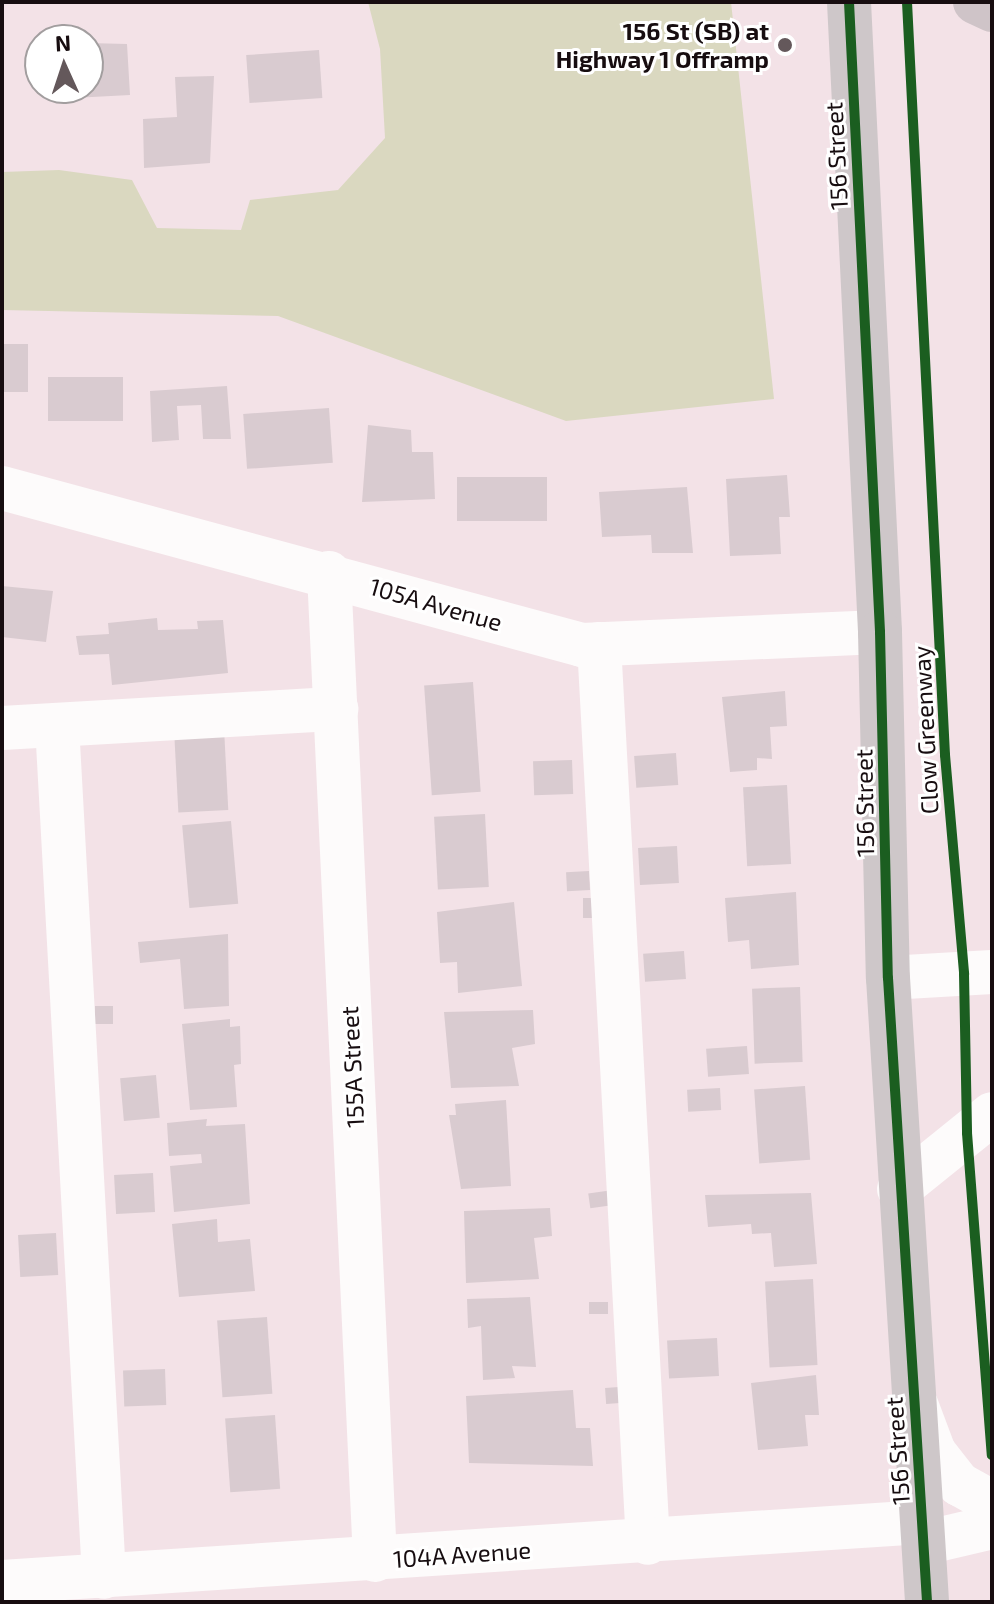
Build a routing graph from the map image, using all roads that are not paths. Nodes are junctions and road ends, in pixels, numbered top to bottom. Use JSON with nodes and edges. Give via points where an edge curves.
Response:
{"nodes":[{"id":1,"x":849,"y":2,"type":"edge"},
{"id":2,"x":975,"y":2,"type":"edge"},
{"id":3,"x":992,"y":10,"type":"edge"},
{"id":4,"x":2,"y":488,"type":"edge"},
{"id":5,"x":329,"y":573,"type":"junction"},
{"id":6,"x":880,"y":632,"type":"junction"},
{"id":7,"x":599,"y":644,"type":"junction"},
{"id":8,"x":336,"y":709,"type":"junction"},
{"id":9,"x":57,"y":725,"type":"junction"},
{"id":10,"x":2,"y":728,"type":"edge"},
{"id":11,"x":992,"y":972,"type":"edge"},
{"id":12,"x":888,"y":978,"type":"junction"},
{"id":13,"x":992,"y":1114,"type":"edge"},
{"id":14,"x":899,"y":1189,"type":"junction"},
{"id":15,"x":913,"y":1393,"type":"junction"},
{"id":16,"x":992,"y":1502,"type":"edge"},
{"id":17,"x":992,"y":1527,"type":"edge"},
{"id":18,"x":923,"y":1532,"type":"junction"},
{"id":19,"x":648,"y":1543,"type":"junction"},
{"id":20,"x":375,"y":1560,"type":"junction"},
{"id":21,"x":104,"y":1577,"type":"junction"},
{"id":22,"x":2,"y":1582,"type":"edge"},
{"id":23,"x":927,"y":1602,"type":"edge"}],
"edges":[{"from":1,"to":6,"type":"main road","name":"156 Street"},
{"from":2,"to":3,"type":"highway"},
{"from":4,"to":5,"type":"street","name":"105A Avenue"},
{"from":5,"to":7,"type":"street","name":"105A Avenue","via":[[582,645]]},
{"from":5,"to":8,"type":"street","name":"155A Street"},
{"from":6,"to":7,"type":"street","name":"105A Avenue"},
{"from":6,"to":12,"type":"main road","name":"156 Street"},
{"from":7,"to":19,"type":"street"},
{"from":8,"to":9,"type":"street"},
{"from":8,"to":20,"type":"street","name":"155A Street"},
{"from":9,"to":10,"type":"street"},
{"from":9,"to":21,"type":"street"},
{"from":11,"to":12,"type":"street"},
{"from":12,"to":14,"type":"main road","name":"156 Street"},
{"from":13,"to":14,"type":"street"},
{"from":14,"to":15,"type":"main road","name":"156 Street"},
{"from":15,"to":16,"type":"street","via":[[934,1452],[959,1484]]},
{"from":15,"to":18,"type":"main road","name":"156 Street"},
{"from":17,"to":18,"type":"street","name":"104A Avenue"},
{"from":18,"to":19,"type":"street","name":"104A Avenue"},
{"from":18,"to":23,"type":"main road","name":"156 Street"},
{"from":19,"to":20,"type":"street","name":"104A Avenue"},
{"from":20,"to":21,"type":"street","name":"104A Avenue"},
{"from":21,"to":22,"type":"street","name":"104A Avenue"}]}
